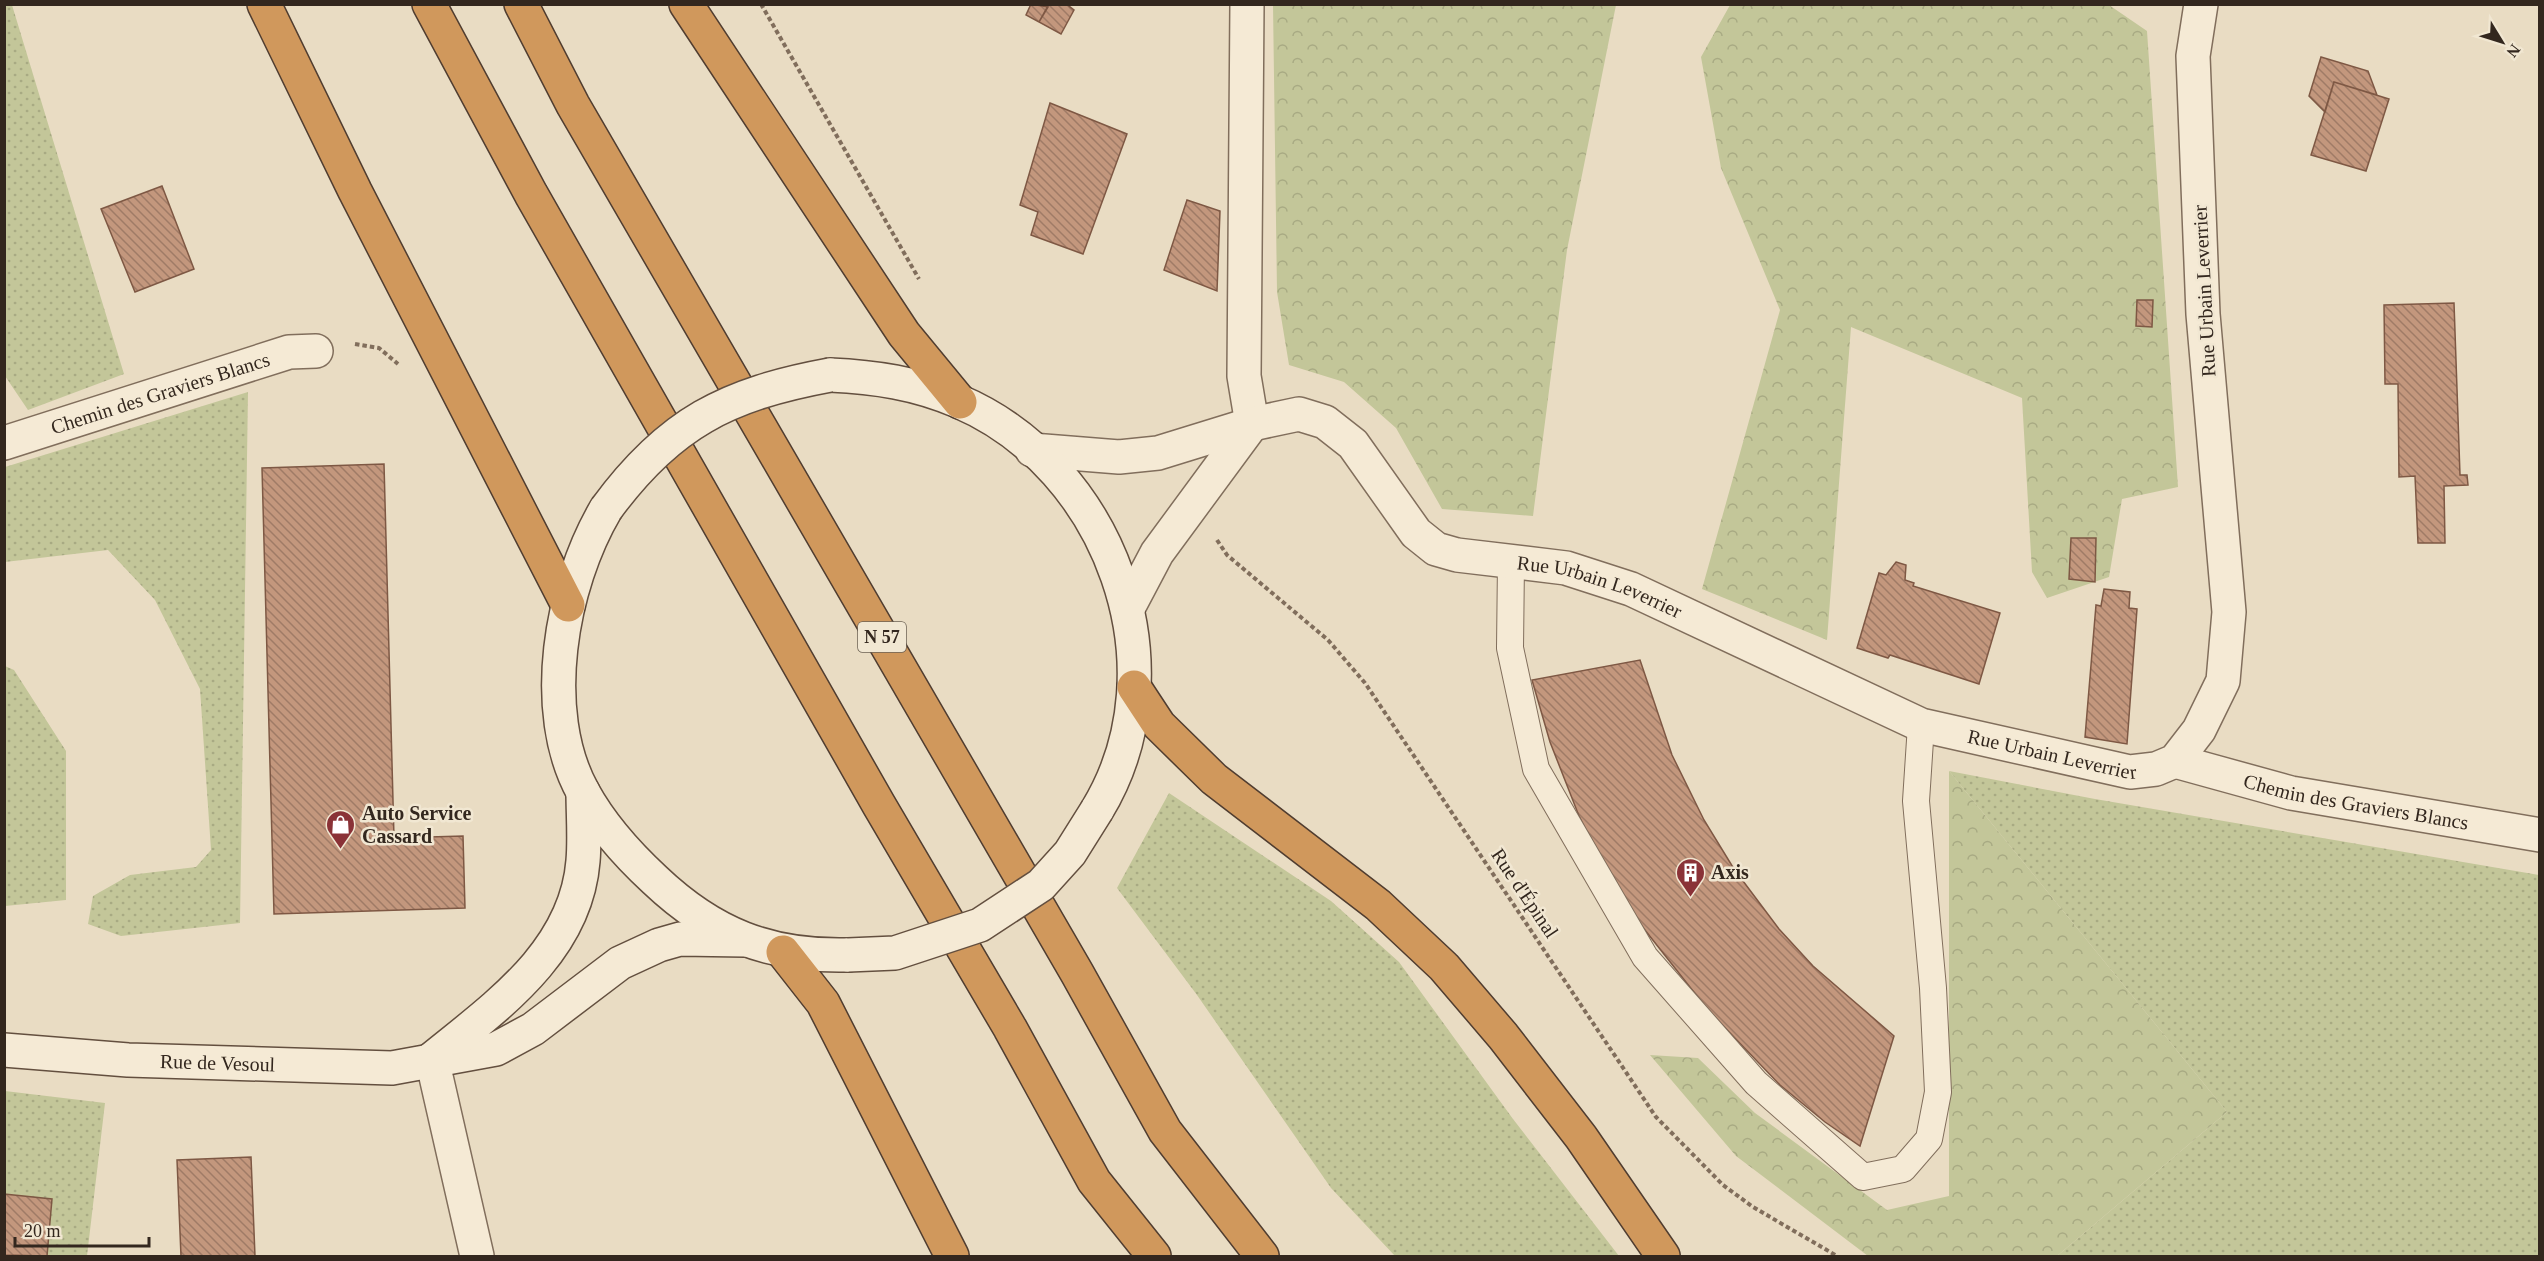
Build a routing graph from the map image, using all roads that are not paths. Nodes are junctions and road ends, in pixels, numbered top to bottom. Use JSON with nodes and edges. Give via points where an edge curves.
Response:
{"nodes":[{"id":1,"x":264,"y":4,"type":"edge"},
{"id":2,"x":429,"y":4,"type":"edge"},
{"id":3,"x":521,"y":4,"type":"edge"},
{"id":4,"x":686,"y":4,"type":"edge"},
{"id":5,"x":1247,"y":4,"type":"edge"},
{"id":6,"x":2200,"y":4,"type":"edge"},
{"id":7,"x":316,"y":351,"type":"dead end"},
{"id":8,"x":960,"y":402,"type":"junction"},
{"id":9,"x":1252,"y":424,"type":"junction"},
{"id":10,"x":4,"y":443,"type":"edge"},
{"id":11,"x":1032,"y":450,"type":"junction"},
{"id":12,"x":1511,"y":561,"type":"junction"},
{"id":13,"x":568,"y":605,"type":"junction"},
{"id":14,"x":1128,"y":608,"type":"junction"},
{"id":15,"x":1134,"y":687,"type":"junction"},
{"id":16,"x":1921,"y":726,"type":"junction"},
{"id":17,"x":2175,"y":761,"type":"junction"},
{"id":18,"x":583,"y":792,"type":"junction"},
{"id":19,"x":2540,"y":835,"type":"edge"},
{"id":20,"x":745,"y":940,"type":"junction"},
{"id":21,"x":783,"y":952,"type":"junction"},
{"id":22,"x":4,"y":1050,"type":"edge"},
{"id":23,"x":432,"y":1059,"type":"junction"},
{"id":24,"x":477,"y":1257,"type":"edge"},
{"id":25,"x":952,"y":1257,"type":"edge"},
{"id":26,"x":1154,"y":1257,"type":"edge"},
{"id":27,"x":1262,"y":1257,"type":"edge"},
{"id":28,"x":1663,"y":1257,"type":"edge"}],
"edges":[{"from":1,"to":13,"type":"highway","via":[[355,191]]},
{"from":2,"to":26,"type":"highway","via":[[543,215],[1094,1181]]},
{"from":3,"to":27,"type":"highway","number":"N 57","via":[[573,105],[1165,1131]]},
{"from":4,"to":8,"type":"highway","via":[[904,334]]},
{"from":5,"to":9,"type":"street","via":[[1244,376]]},
{"from":6,"to":17,"type":"street","name":"Rue Urbain Leverrier","via":[[2193,56],[2203,315],[2229,612],[2223,681],[2199,730]]},
{"from":7,"to":10,"type":"street","name":"Chemin des Graviers Blancs","via":[[290,352]]},
{"from":8,"to":11,"type":"street","via":[[998,422]]},
{"from":8,"to":13,"type":"street","bridge":true,"via":[[880,378],[830,375],[748,394],[686,425],[651,456],[606,509],[588,538]]},
{"from":9,"to":11,"type":"street","name":"Rue Urbain Leverrier","via":[[1158,453],[1119,458]]},
{"from":9,"to":12,"type":"street","name":"Rue Urbain Leverrier","via":[[1299,414],[1325,422],[1353,444],[1416,533],[1436,549]]},
{"from":9,"to":14,"type":"street","via":[[1197,518],[1157,553]]},
{"from":11,"to":14,"type":"street","via":[[1087,509]]},
{"from":12,"to":16,"type":"street","name":"Rue Urbain Leverrier","via":[[1566,568],[1631,589]]},
{"from":12,"to":16,"type":"lane","via":[[1510,648],[1536,769],[1645,957],[1756,1083],[1863,1177],[1903,1169],[1929,1139],[1938,1092],[1916,801]]},
{"from":13,"to":18,"type":"street","via":[[558,675],[561,715],[569,756]]},
{"from":14,"to":15,"type":"street"},
{"from":15,"to":21,"type":"street","bridge":true,"via":[[1126,747],[1114,783],[1070,853],[1041,885],[980,925],[895,953],[813,956]]},
{"from":15,"to":28,"type":"highway","via":[[1159,725],[1214,779],[1378,905],[1444,967],[1581,1137]]},
{"from":16,"to":17,"type":"street","name":"Rue Urbain Leverrier","via":[[2130,772],[2156,769]]},
{"from":17,"to":19,"type":"street","name":"Chemin des Graviers Blancs","via":[[2291,793]]},
{"from":18,"to":20,"type":"street","via":[[619,842],[672,896],[699,918]]},
{"from":18,"to":23,"type":"street","via":[[584,861],[574,903],[561,931],[537,967]]},
{"from":20,"to":21,"type":"street"},
{"from":20,"to":23,"type":"street","name":"Rue de Vesoul","via":[[680,939],[639,953],[533,1029],[496,1049]]},
{"from":21,"to":25,"type":"highway","via":[[823,1003]]},
{"from":22,"to":23,"type":"street","name":"Rue de Vesoul","via":[[128,1060],[310,1067],[392,1068]]},
{"from":23,"to":24,"type":"street"}]}
